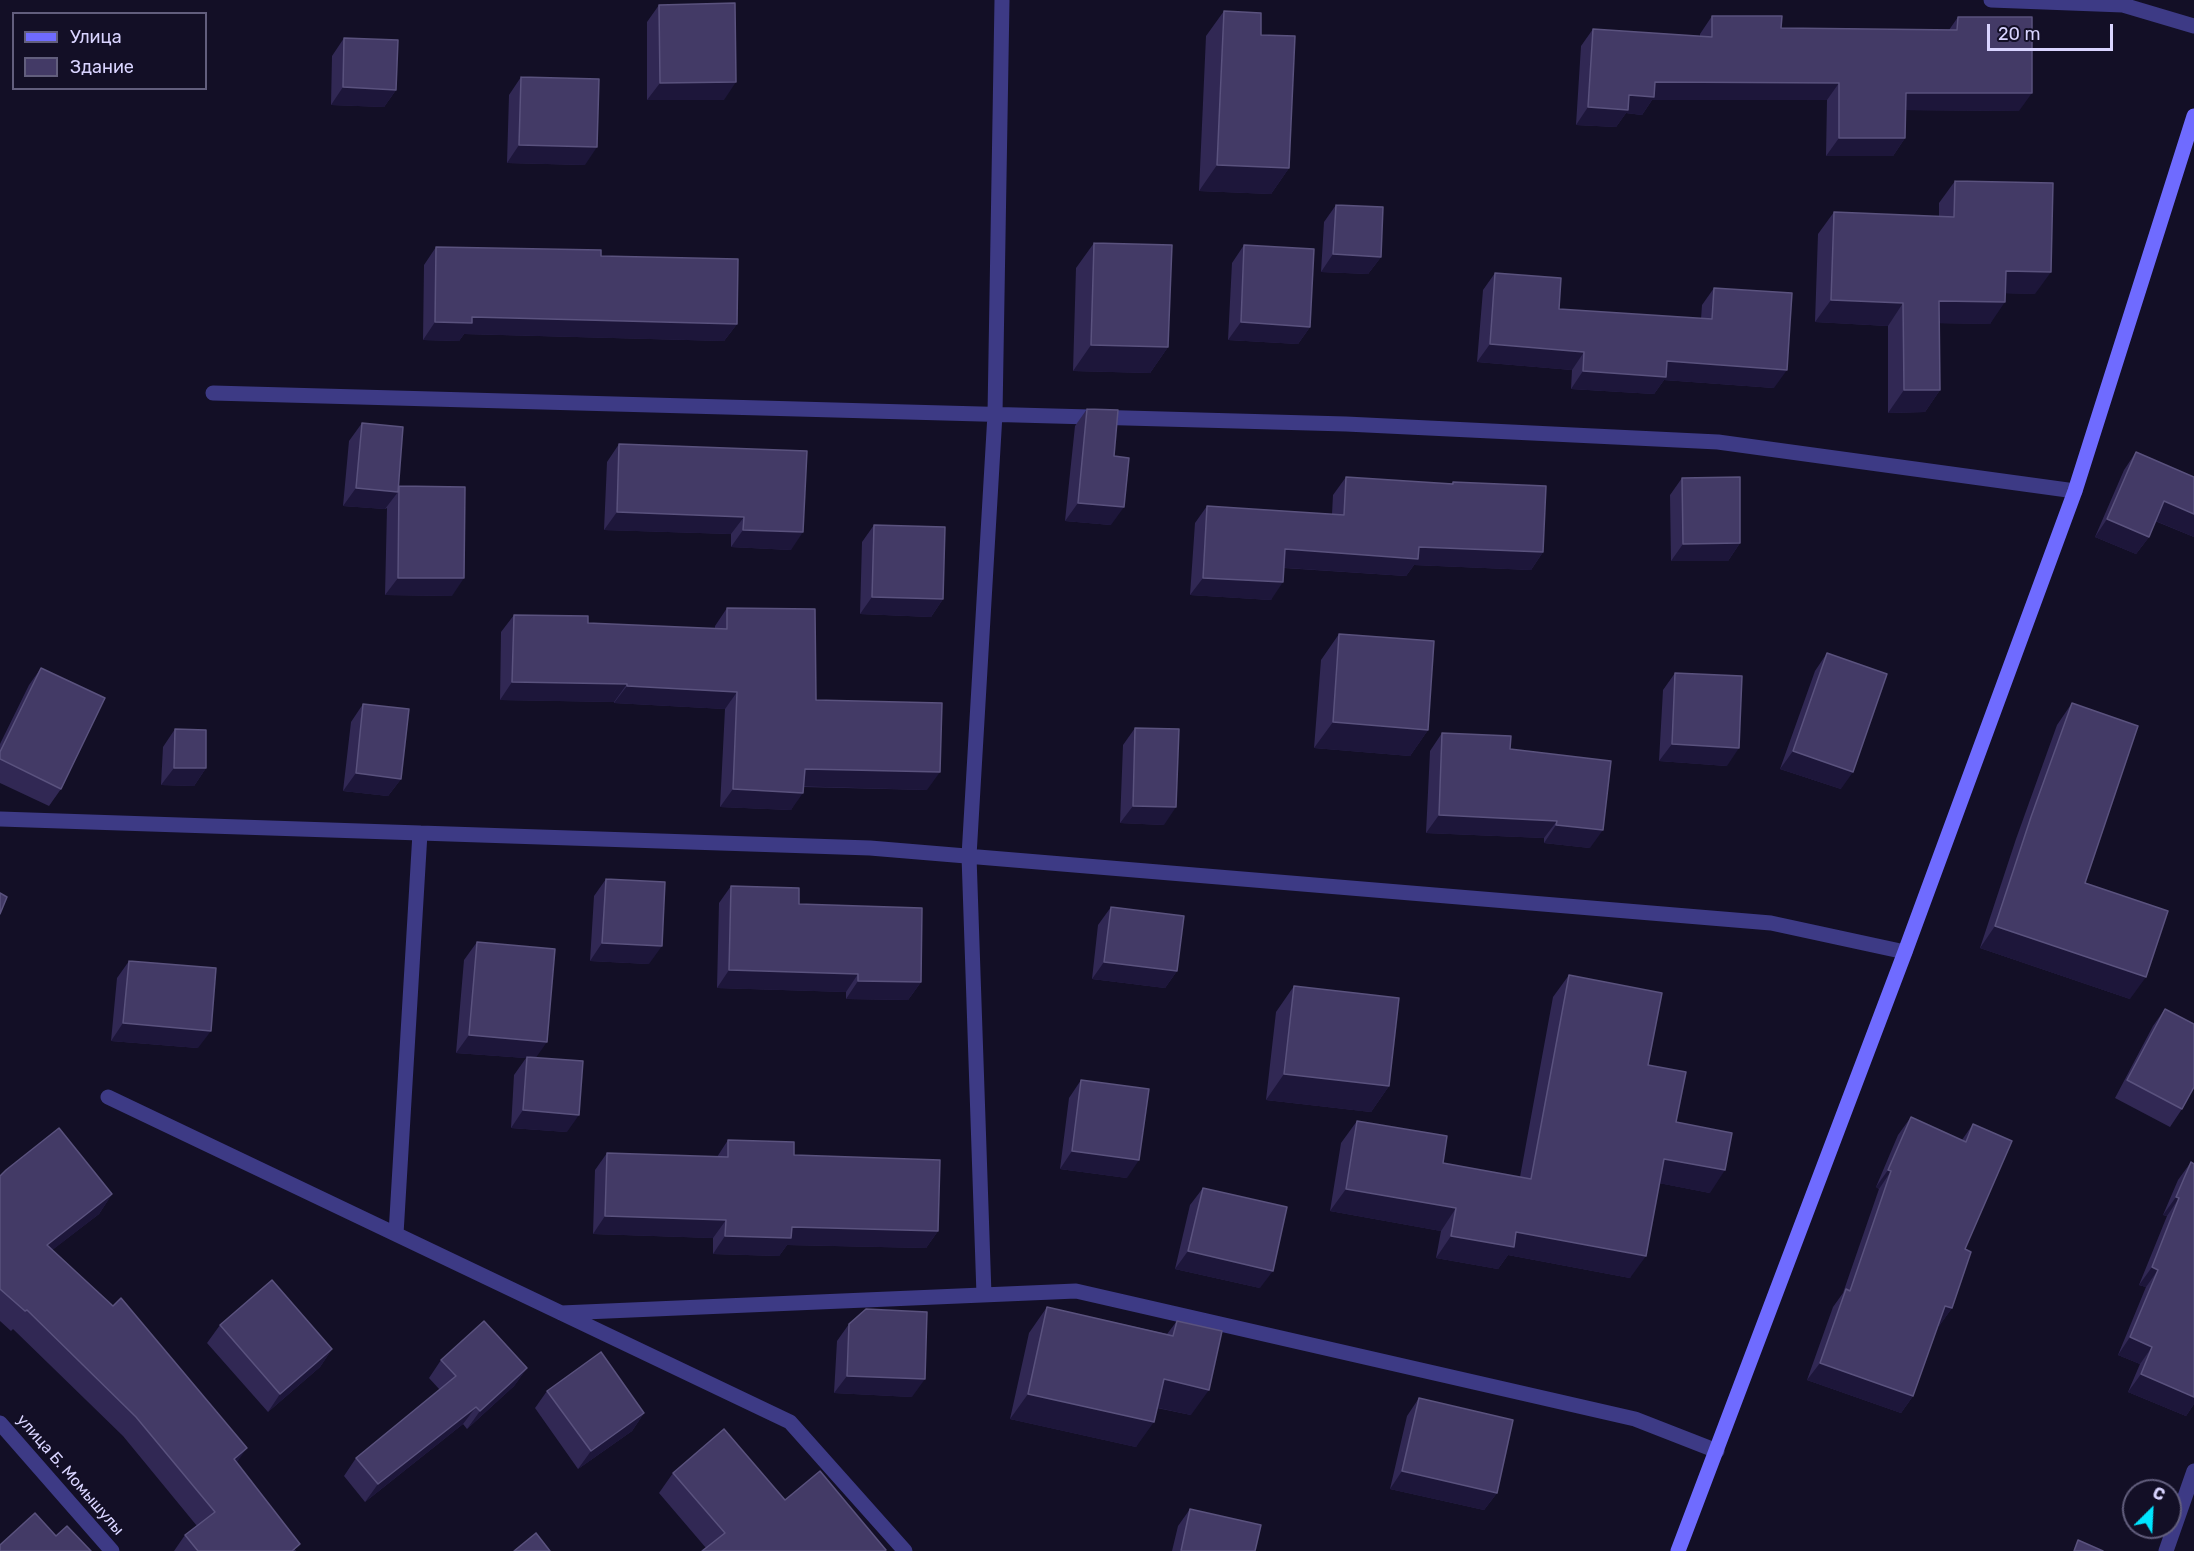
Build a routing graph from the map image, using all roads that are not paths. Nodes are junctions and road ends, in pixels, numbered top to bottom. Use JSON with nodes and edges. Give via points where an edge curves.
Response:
{"nodes":[{"id":1,"x":1002,"y":0,"type":"edge"},
{"id":2,"x":1991,"y":0,"type":"edge"},
{"id":3,"x":2194,"y":26,"type":"edge"},
{"id":4,"x":2194,"y":116,"type":"edge"},
{"id":5,"x":213,"y":393,"type":"dead end"},
{"id":6,"x":995,"y":414,"type":"junction"},
{"id":7,"x":2075,"y":490,"type":"junction"},
{"id":8,"x":0,"y":819,"type":"edge"},
{"id":9,"x":420,"y":833,"type":"junction"},
{"id":10,"x":969,"y":856,"type":"junction"},
{"id":11,"x":1905,"y":952,"type":"junction"},
{"id":12,"x":108,"y":1097,"type":"dead end"},
{"id":13,"x":396,"y":1234,"type":"junction"},
{"id":14,"x":984,"y":1295,"type":"junction"},
{"id":15,"x":561,"y":1312,"type":"junction"},
{"id":16,"x":0,"y":1423,"type":"edge"},
{"id":17,"x":1717,"y":1451,"type":"junction"},
{"id":18,"x":2194,"y":1471,"type":"edge"},
{"id":19,"x":112,"y":1551,"type":"edge"},
{"id":20,"x":905,"y":1551,"type":"edge"},
{"id":21,"x":1678,"y":1551,"type":"edge"},
{"id":22,"x":2166,"y":1551,"type":"edge"}],
"edges":[{"from":1,"to":6,"type":"street"},
{"from":2,"to":3,"type":"street","via":[[2123,5]]},
{"from":4,"to":7,"type":"main road"},
{"from":5,"to":6,"type":"street"},
{"from":6,"to":7,"type":"street","via":[[1346,424],[1718,442]]},
{"from":6,"to":10,"type":"street"},
{"from":7,"to":11,"type":"main road"},
{"from":8,"to":9,"type":"street"},
{"from":9,"to":10,"type":"street","via":[[870,848]]},
{"from":9,"to":13,"type":"street"},
{"from":10,"to":11,"type":"street","via":[[1771,923]]},
{"from":10,"to":14,"type":"street"},
{"from":11,"to":17,"type":"main road"},
{"from":12,"to":13,"type":"street"},
{"from":13,"to":15,"type":"street"},
{"from":14,"to":15,"type":"street"},
{"from":14,"to":17,"type":"street","via":[[1076,1291],[1635,1419]]},
{"from":15,"to":20,"type":"street","via":[[790,1422]]},
{"from":16,"to":19,"type":"street","name":"улица Б. Момышулы"},
{"from":17,"to":21,"type":"main road"},
{"from":18,"to":22,"type":"street"}]}
